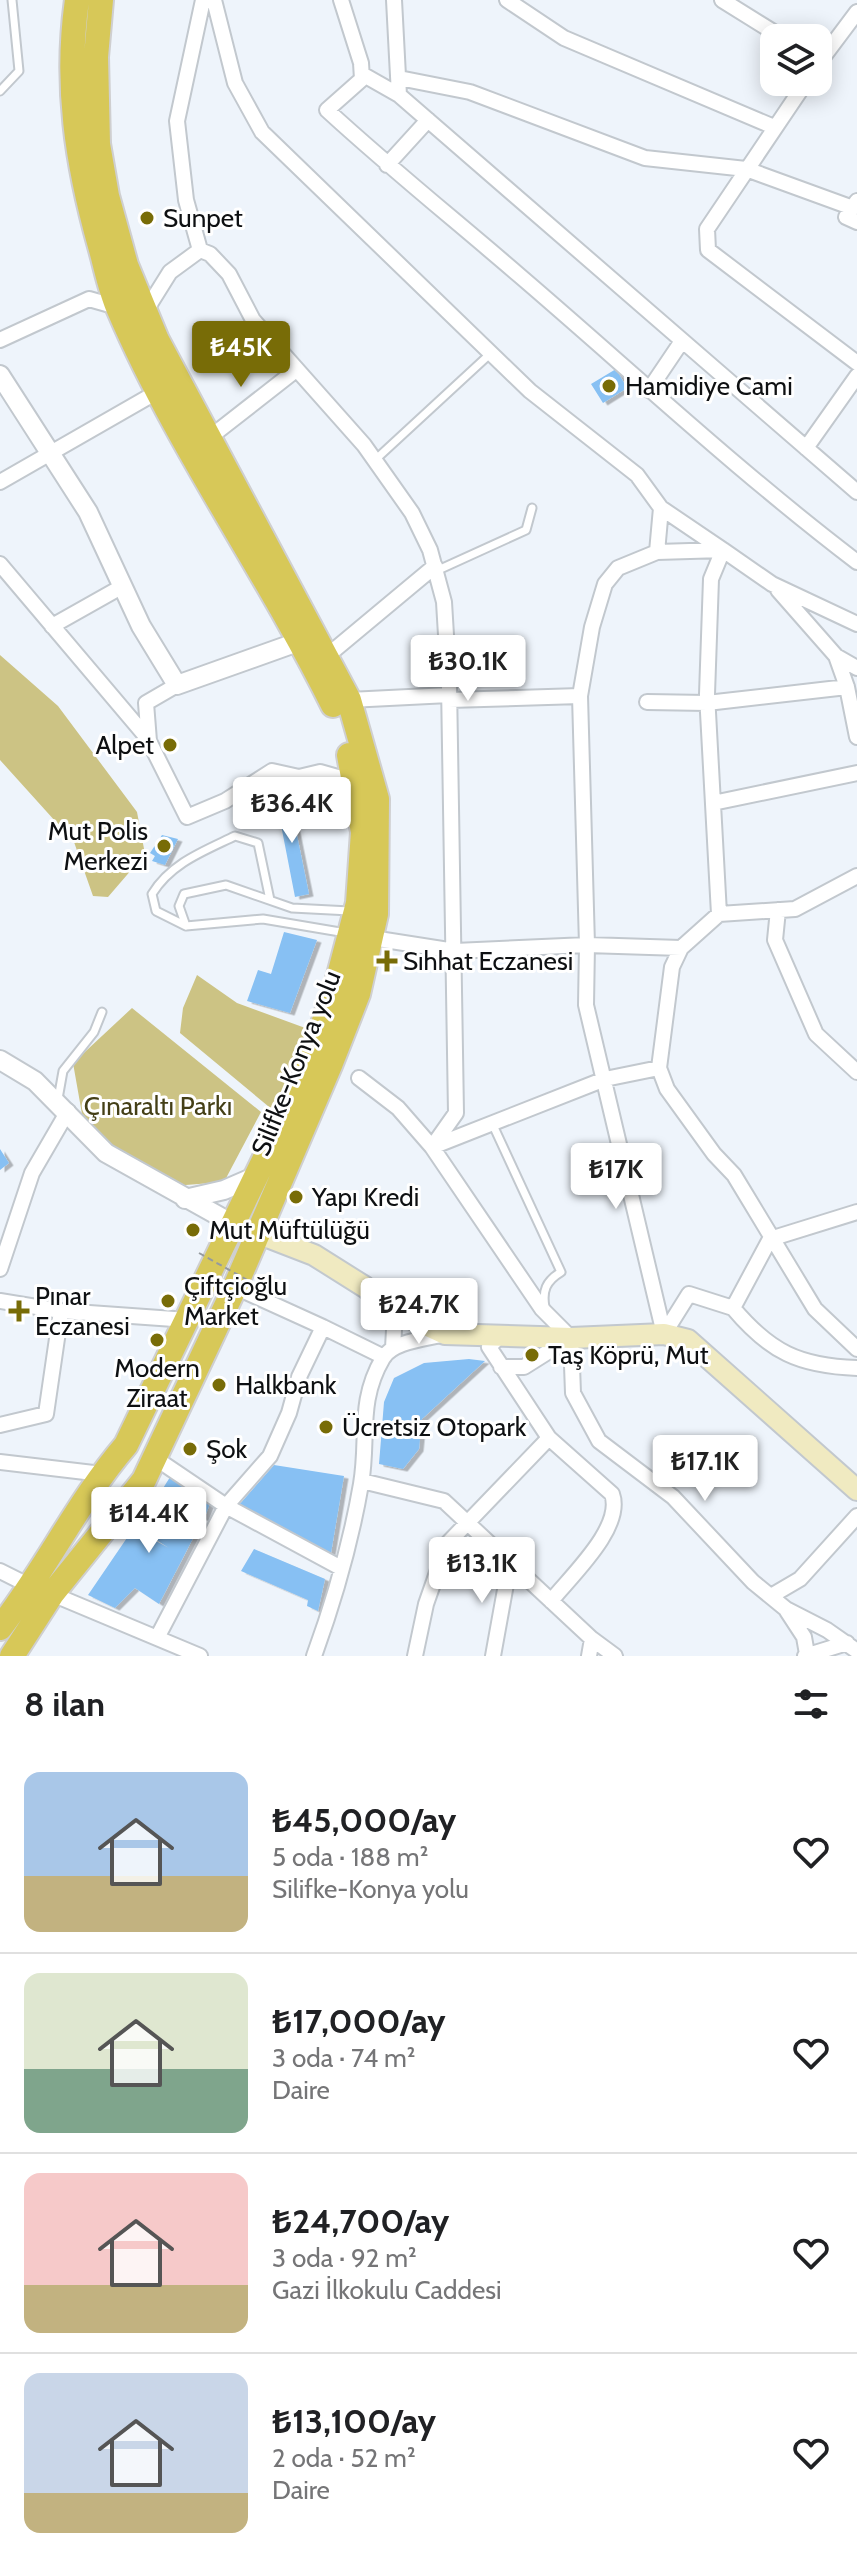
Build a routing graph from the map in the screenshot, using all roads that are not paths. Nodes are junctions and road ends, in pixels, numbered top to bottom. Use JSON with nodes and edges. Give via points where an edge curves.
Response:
{"nodes":[{"id":1,"x":12,"y":0,"type":"edge"},
{"id":2,"x":77,"y":0,"type":"edge"},
{"id":3,"x":101,"y":0,"type":"edge"},
{"id":4,"x":203,"y":0,"type":"edge"},
{"id":5,"x":214,"y":0,"type":"edge"},
{"id":6,"x":341,"y":0,"type":"edge"},
{"id":7,"x":394,"y":0,"type":"edge"},
{"id":8,"x":507,"y":0,"type":"edge"},
{"id":9,"x":722,"y":0,"type":"edge"},
{"id":10,"x":857,"y":12,"type":"edge"},
{"id":11,"x":761,"y":24,"type":"edge"},
{"id":12,"x":832,"y":45,"type":"edge"},
{"id":13,"x":362,"y":74,"type":"junction"},
{"id":14,"x":399,"y":78,"type":"junction"},
{"id":15,"x":0,"y":91,"type":"edge"},
{"id":16,"x":399,"y":95,"type":"junction"},
{"id":17,"x":796,"y":96,"type":"edge"},
{"id":18,"x":428,"y":120,"type":"junction"},
{"id":19,"x":774,"y":127,"type":"junction"},
{"id":20,"x":387,"y":165,"type":"junction"},
{"id":21,"x":746,"y":169,"type":"junction"},
{"id":22,"x":856,"y":210,"type":"edge"},
{"id":23,"x":126,"y":227,"type":"dead end"},
{"id":24,"x":200,"y":250,"type":"junction"},
{"id":25,"x":126,"y":265,"type":"junction"},
{"id":26,"x":117,"y":307,"type":"junction"},
{"id":27,"x":144,"y":313,"type":"junction"},
{"id":28,"x":0,"y":340,"type":"edge"},
{"id":29,"x":682,"y":341,"type":"junction"},
{"id":30,"x":491,"y":353,"type":"junction"},
{"id":31,"x":857,"y":363,"type":"edge"},
{"id":32,"x":296,"y":370,"type":"junction"},
{"id":33,"x":0,"y":375,"type":"edge"},
{"id":34,"x":857,"y":376,"type":"edge"},
{"id":35,"x":649,"y":390,"type":"junction"},
{"id":36,"x":157,"y":392,"type":"junction"},
{"id":37,"x":209,"y":438,"type":"junction"},
{"id":38,"x":806,"y":448,"type":"junction"},
{"id":39,"x":48,"y":451,"type":"junction"},
{"id":40,"x":375,"y":461,"type":"junction"},
{"id":41,"x":0,"y":482,"type":"edge"},
{"id":42,"x":857,"y":492,"type":"edge"},
{"id":43,"x":532,"y":508,"type":"dead end"},
{"id":44,"x":661,"y":508,"type":"junction"},
{"id":45,"x":723,"y":550,"type":"junction"},
{"id":46,"x":657,"y":552,"type":"junction"},
{"id":47,"x":857,"y":562,"type":"edge"},
{"id":48,"x":0,"y":564,"type":"edge"},
{"id":49,"x":435,"y":569,"type":"junction"},
{"id":50,"x":772,"y":584,"type":"junction"},
{"id":51,"x":123,"y":586,"type":"junction"},
{"id":52,"x":857,"y":624,"type":"edge"},
{"id":53,"x":52,"y":626,"type":"junction"},
{"id":54,"x":315,"y":644,"type":"junction"},
{"id":55,"x":836,"y":656,"type":"junction"},
{"id":56,"x":857,"y":668,"type":"edge"},
{"id":57,"x":177,"y":685,"type":"junction"},
{"id":58,"x":847,"y":687,"type":"junction"},
{"id":59,"x":580,"y":696,"type":"junction"},
{"id":60,"x":449,"y":698,"type":"junction"},
{"id":61,"x":349,"y":700,"type":"junction"},
{"id":62,"x":647,"y":702,"type":"dead end"},
{"id":63,"x":707,"y":703,"type":"junction"},
{"id":64,"x":857,"y":737,"type":"edge"},
{"id":65,"x":149,"y":741,"type":"junction"},
{"id":66,"x":857,"y":773,"type":"edge"},
{"id":67,"x":355,"y":782,"type":"junction"},
{"id":68,"x":713,"y":803,"type":"junction"},
{"id":69,"x":857,"y":876,"type":"edge"},
{"id":70,"x":270,"y":900,"type":"junction"},
{"id":71,"x":778,"y":910,"type":"junction"},
{"id":72,"x":719,"y":914,"type":"junction"},
{"id":73,"x":364,"y":924,"type":"junction"},
{"id":74,"x":186,"y":926,"type":"junction"},
{"id":75,"x":587,"y":945,"type":"junction"},
{"id":76,"x":681,"y":948,"type":"junction"},
{"id":77,"x":455,"y":951,"type":"junction"},
{"id":78,"x":102,"y":1012,"type":"dead end"},
{"id":79,"x":1,"y":1062,"type":"edge"},
{"id":80,"x":659,"y":1068,"type":"junction"},
{"id":81,"x":857,"y":1072,"type":"edge"},
{"id":82,"x":359,"y":1078,"type":"dead end"},
{"id":83,"x":605,"y":1079,"type":"junction"},
{"id":84,"x":63,"y":1106,"type":"junction"},
{"id":85,"x":492,"y":1123,"type":"junction"},
{"id":86,"x":432,"y":1147,"type":"junction"},
{"id":87,"x":254,"y":1177,"type":"junction"},
{"id":88,"x":185,"y":1199,"type":"junction"},
{"id":89,"x":857,"y":1212,"type":"edge"},
{"id":90,"x":233,"y":1224,"type":"junction"},
{"id":91,"x":256,"y":1232,"type":"junction"},
{"id":92,"x":770,"y":1239,"type":"junction"},
{"id":93,"x":0,"y":1269,"type":"edge"},
{"id":94,"x":246,"y":1287,"type":"junction"},
{"id":95,"x":365,"y":1287,"type":"junction"},
{"id":96,"x":0,"y":1301,"type":"edge"},
{"id":97,"x":733,"y":1308,"type":"junction"},
{"id":98,"x":61,"y":1311,"type":"junction"},
{"id":99,"x":395,"y":1311,"type":"junction"},
{"id":100,"x":546,"y":1314,"type":"junction"},
{"id":101,"x":188,"y":1320,"type":"junction"},
{"id":102,"x":323,"y":1327,"type":"junction"},
{"id":103,"x":445,"y":1334,"type":"junction"},
{"id":104,"x":664,"y":1334,"type":"junction"},
{"id":105,"x":499,"y":1337,"type":"junction"},
{"id":106,"x":571,"y":1338,"type":"junction"},
{"id":107,"x":549,"y":1345,"type":"junction"},
{"id":108,"x":857,"y":1349,"type":"edge"},
{"id":109,"x":388,"y":1353,"type":"junction"},
{"id":110,"x":501,"y":1367,"type":"junction"},
{"id":111,"x":857,"y":1368,"type":"edge"},
{"id":112,"x":0,"y":1425,"type":"edge"},
{"id":113,"x":549,"y":1438,"type":"junction"},
{"id":114,"x":155,"y":1458,"type":"junction"},
{"id":115,"x":0,"y":1462,"type":"edge"},
{"id":116,"x":102,"y":1474,"type":"junction"},
{"id":117,"x":362,"y":1481,"type":"junction"},
{"id":118,"x":857,"y":1490,"type":"edge"},
{"id":119,"x":226,"y":1506,"type":"junction"},
{"id":120,"x":857,"y":1516,"type":"edge"},
{"id":121,"x":468,"y":1523,"type":"junction"},
{"id":122,"x":510,"y":1562,"type":"junction"},
{"id":123,"x":341,"y":1568,"type":"junction"},
{"id":124,"x":0,"y":1571,"type":"edge"},
{"id":125,"x":42,"y":1591,"type":"junction"},
{"id":126,"x":771,"y":1596,"type":"junction"},
{"id":127,"x":551,"y":1601,"type":"junction"},
{"id":128,"x":786,"y":1609,"type":"junction"},
{"id":129,"x":0,"y":1628,"type":"edge"},
{"id":130,"x":158,"y":1636,"type":"junction"},
{"id":131,"x":592,"y":1639,"type":"junction"},
{"id":132,"x":852,"y":1647,"type":"edge"},
{"id":133,"x":196,"y":1655,"type":"edge"},
{"id":134,"x":806,"y":1655,"type":"edge"},
{"id":135,"x":12,"y":1656,"type":"edge"},
{"id":136,"x":314,"y":1656,"type":"edge"},
{"id":137,"x":415,"y":1656,"type":"edge"},
{"id":138,"x":493,"y":1656,"type":"edge"},
{"id":139,"x":589,"y":1656,"type":"edge"},
{"id":140,"x":615,"y":1656,"type":"edge"}],
"edges":[{"from":1,"to":15,"type":"lane","via":[[19,71]]},
{"from":2,"to":26,"type":"highway","name":"Silifke-Konya yolu","via":[[70,87],[79,159]]},
{"from":3,"to":25,"type":"highway","name":"Silifke-Konya yolu","via":[[98,144]]},
{"from":4,"to":24,"type":"street","via":[[177,121],[186,200]]},
{"from":5,"to":30,"type":"street","via":[[235,83],[262,132]]},
{"from":6,"to":13,"type":"street"},
{"from":7,"to":14,"type":"street"},
{"from":8,"to":19,"type":"street","via":[[564,38]]},
{"from":9,"to":11,"type":"street"},
{"from":10,"to":12,"type":"street"},
{"from":13,"to":16,"type":"street"},
{"from":13,"to":20,"type":"street","via":[[327,110]]},
{"from":14,"to":16,"type":"street"},
{"from":14,"to":21,"type":"street","via":[[470,92],[645,158]]},
{"from":16,"to":18,"type":"street"},
{"from":17,"to":19,"type":"street"},
{"from":18,"to":20,"type":"street"},
{"from":18,"to":29,"type":"street"},
{"from":19,"to":21,"type":"street"},
{"from":20,"to":35,"type":"street"},
{"from":21,"to":22,"type":"street"},
{"from":21,"to":31,"type":"street","via":[[707,229],[708,250]]},
{"from":23,"to":25,"type":"lane","via":[[133,254]]},
{"from":24,"to":27,"type":"street","via":[[170,272]]},
{"from":24,"to":32,"type":"street","via":[[229,274],[253,320]]},
{"from":25,"to":27,"type":"highway","name":"Silifke-Konya yolu"},
{"from":26,"to":28,"type":"street","via":[[89,299]]},
{"from":26,"to":36,"type":"highway","name":"Silifke-Konya yolu"},
{"from":27,"to":37,"type":"highway","name":"Silifke-Konya yolu"},
{"from":29,"to":35,"type":"street"},
{"from":29,"to":38,"type":"street"},
{"from":30,"to":40,"type":"lane"},
{"from":30,"to":44,"type":"street","via":[[530,391],[637,475]]},
{"from":32,"to":37,"type":"street"},
{"from":32,"to":40,"type":"street"},
{"from":33,"to":39,"type":"street"},
{"from":34,"to":38,"type":"street"},
{"from":35,"to":47,"type":"street"},
{"from":36,"to":39,"type":"street"},
{"from":36,"to":54,"type":"highway","name":"Silifke-Konya yolu"},
{"from":37,"to":54,"type":"highway","name":"Silifke-Konya yolu"},
{"from":38,"to":42,"type":"street"},
{"from":39,"to":41,"type":"street"},
{"from":39,"to":51,"type":"street","via":[[88,512]]},
{"from":40,"to":49,"type":"street","via":[[412,513]]},
{"from":43,"to":49,"type":"lane","via":[[526,530]]},
{"from":44,"to":45,"type":"street"},
{"from":44,"to":46,"type":"street"},
{"from":45,"to":46,"type":"street"},
{"from":45,"to":50,"type":"street"},
{"from":45,"to":63,"type":"street","via":[[711,579]]},
{"from":46,"to":59,"type":"street","via":[[618,568],[605,584]]},
{"from":48,"to":53,"type":"street"},
{"from":49,"to":54,"type":"street"},
{"from":49,"to":60,"type":"street","via":[[444,602]]},
{"from":50,"to":52,"type":"street"},
{"from":50,"to":55,"type":"street"},
{"from":51,"to":53,"type":"street"},
{"from":51,"to":57,"type":"street"},
{"from":53,"to":65,"type":"street"},
{"from":54,"to":57,"type":"street"},
{"from":54,"to":61,"type":"highway","name":"Silifke-Konya yolu"},
{"from":54,"to":67,"type":"highway","name":"Silifke-Konya yolu"},
{"from":55,"to":56,"type":"street"},
{"from":55,"to":58,"type":"street"},
{"from":57,"to":65,"type":"street","via":[[146,703]]},
{"from":58,"to":63,"type":"street"},
{"from":58,"to":64,"type":"street"},
{"from":59,"to":60,"type":"street"},
{"from":59,"to":75,"type":"street"},
{"from":60,"to":61,"type":"street"},
{"from":60,"to":77,"type":"street"},
{"from":61,"to":73,"type":"highway","name":"Silifke-Konya yolu","via":[[377,799]]},
{"from":62,"to":63,"type":"street"},
{"from":63,"to":68,"type":"street"},
{"from":65,"to":67,"type":"street","via":[[187,817],[225,801],[272,771],[299,777],[320,772]]},
{"from":66,"to":68,"type":"street"},
{"from":67,"to":73,"type":"highway","name":"Silifke-Konya yolu","via":[[363,832]]},
{"from":68,"to":72,"type":"street"},
{"from":69,"to":71,"type":"street","via":[[795,909]]},
{"from":70,"to":73,"type":"lane"},
{"from":70,"to":74,"type":"lane","via":[[226,885],[184,894],[179,906]]},
{"from":70,"to":74,"type":"lane","via":[[258,843],[235,836],[191,856],[162,877],[152,894],[156,911]]},
{"from":71,"to":72,"type":"street"},
{"from":71,"to":81,"type":"street","via":[[775,940],[816,1034]]},
{"from":72,"to":76,"type":"street"},
{"from":73,"to":74,"type":"lane","via":[[263,919]]},
{"from":73,"to":77,"type":"street"},
{"from":73,"to":87,"type":"highway","name":"Silifke-Konya yolu","via":[[308,1069]]},
{"from":73,"to":91,"type":"highway","name":"Silifke-Konya yolu","via":[[358,994]]},
{"from":75,"to":76,"type":"street"},
{"from":75,"to":77,"type":"street"},
{"from":75,"to":83,"type":"street","via":[[586,1005]]},
{"from":76,"to":80,"type":"street","via":[[672,967]]},
{"from":77,"to":86,"type":"street","via":[[456,1113]]},
{"from":78,"to":84,"type":"lane","via":[[94,1032],[63,1071]]},
{"from":79,"to":84,"type":"street","via":[[35,1081]]},
{"from":80,"to":83,"type":"street"},
{"from":80,"to":92,"type":"street","via":[[667,1089],[734,1175]]},
{"from":82,"to":86,"type":"street","via":[[398,1108]]},
{"from":83,"to":85,"type":"street"},
{"from":83,"to":104,"type":"street"},
{"from":84,"to":88,"type":"street","via":[[106,1153]]},
{"from":84,"to":93,"type":"street","via":[[32,1173]]},
{"from":85,"to":86,"type":"street"},
{"from":85,"to":100,"type":"lane","via":[[561,1272],[550,1279],[542,1295]]},
{"from":86,"to":100,"type":"street"},
{"from":87,"to":88,"type":"street"},
{"from":87,"to":90,"type":"highway","name":"Silifke-Konya yolu"},
{"from":88,"to":90,"type":"street"},
{"from":89,"to":92,"type":"street"},
{"from":90,"to":91,"type":"main road"},
{"from":90,"to":101,"type":"highway","name":"Silifke-Konya yolu"},
{"from":91,"to":94,"type":"highway","name":"Silifke-Konya yolu"},
{"from":91,"to":95,"type":"main road","via":[[314,1255]]},
{"from":92,"to":97,"type":"street"},
{"from":92,"to":108,"type":"street","via":[[815,1309]]},
{"from":94,"to":102,"type":"street"},
{"from":94,"to":114,"type":"highway","name":"Silifke-Konya yolu"},
{"from":95,"to":99,"type":"main road"},
{"from":95,"to":105,"type":"main road"},
{"from":96,"to":98,"type":"street"},
{"from":97,"to":104,"type":"street","via":[[689,1294]]},
{"from":97,"to":111,"type":"street","via":[[758,1338],[797,1360]]},
{"from":98,"to":101,"type":"street"},
{"from":98,"to":112,"type":"street","via":[[46,1414]]},
{"from":99,"to":103,"type":"main road"},
{"from":99,"to":109,"type":"street"},
{"from":100,"to":106,"type":"street"},
{"from":101,"to":116,"type":"highway","name":"Silifke-Konya yolu","via":[[126,1445]]},
{"from":102,"to":109,"type":"street"},
{"from":102,"to":119,"type":"street","via":[[270,1456]]},
{"from":103,"to":105,"type":"main road"},
{"from":103,"to":109,"type":"street"},
{"from":104,"to":106,"type":"main road"},
{"from":104,"to":118,"type":"main road","via":[[688,1340]]},
{"from":105,"to":107,"type":"main road"},
{"from":105,"to":110,"type":"street","via":[[489,1347]]},
{"from":106,"to":107,"type":"main road"},
{"from":106,"to":126,"type":"street","via":[[573,1393],[599,1441],[673,1497]]},
{"from":107,"to":110,"type":"street","via":[[524,1367]]},
{"from":109,"to":117,"type":"street","via":[[363,1407]]},
{"from":110,"to":113,"type":"street"},
{"from":113,"to":121,"type":"street"},
{"from":113,"to":127,"type":"street","via":[[612,1494],[617,1506],[612,1525]]},
{"from":114,"to":119,"type":"street"},
{"from":114,"to":125,"type":"highway","name":"Silifke-Konya yolu","via":[[144,1480]]},
{"from":115,"to":116,"type":"street"},
{"from":116,"to":125,"type":"highway","name":"Silifke-Konya yolu"},
{"from":117,"to":121,"type":"street","via":[[444,1501]]},
{"from":117,"to":123,"type":"street"},
{"from":119,"to":123,"type":"street"},
{"from":119,"to":130,"type":"street"},
{"from":120,"to":126,"type":"street","via":[[800,1579]]},
{"from":121,"to":122,"type":"street"},
{"from":121,"to":137,"type":"street","via":[[447,1544]]},
{"from":122,"to":127,"type":"street"},
{"from":122,"to":138,"type":"street"},
{"from":123,"to":136,"type":"street"},
{"from":124,"to":125,"type":"street"},
{"from":125,"to":129,"type":"highway","name":"Silifke-Konya yolu"},
{"from":125,"to":130,"type":"street"},
{"from":125,"to":135,"type":"highway","name":"Silifke-Konya yolu"},
{"from":126,"to":128,"type":"street"},
{"from":127,"to":131,"type":"street"},
{"from":128,"to":132,"type":"street"},
{"from":128,"to":134,"type":"street","via":[[804,1637]]},
{"from":130,"to":133,"type":"street"},
{"from":131,"to":139,"type":"street"},
{"from":131,"to":140,"type":"street"},
{"from":132,"to":134,"type":"street"}]}
